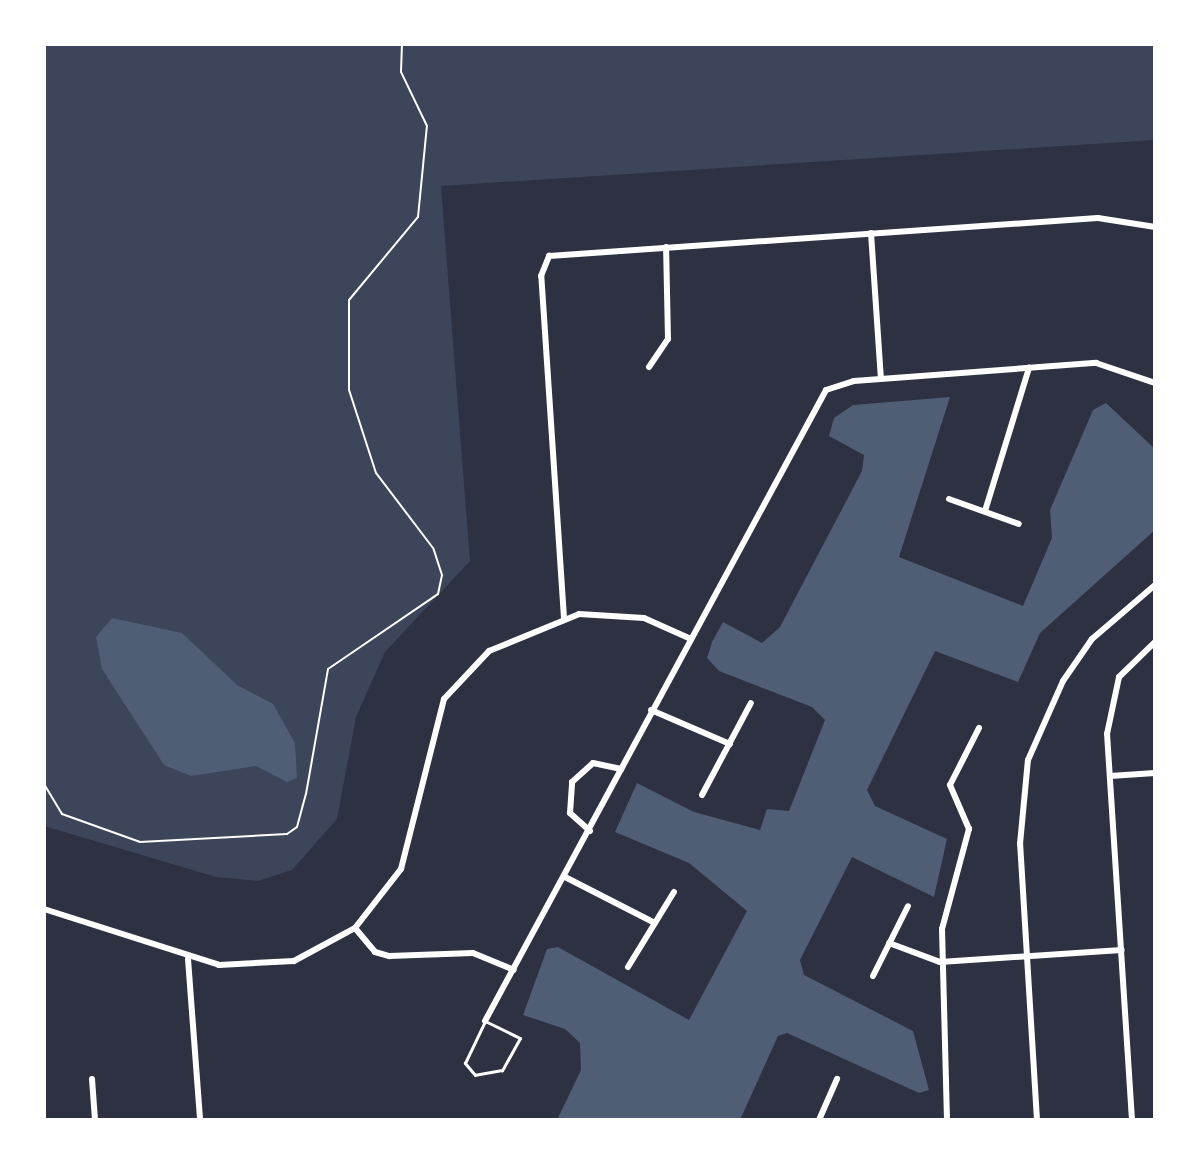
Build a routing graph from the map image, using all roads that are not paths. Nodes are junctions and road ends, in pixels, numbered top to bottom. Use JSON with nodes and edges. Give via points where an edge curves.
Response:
{"nodes":[{"id":1,"x":1155,"y":227,"type":"edge"},
{"id":2,"x":871,"y":233,"type":"junction"},
{"id":3,"x":666,"y":247,"type":"junction"},
{"id":4,"x":649,"y":367,"type":"dead end"},
{"id":5,"x":1029,"y":368,"type":"junction"},
{"id":6,"x":881,"y":379,"type":"junction"},
{"id":7,"x":1155,"y":383,"type":"edge"},
{"id":8,"x":949,"y":499,"type":"dead end"},
{"id":9,"x":985,"y":511,"type":"junction"},
{"id":10,"x":1019,"y":524,"type":"dead end"},
{"id":11,"x":1155,"y":585,"type":"edge"},
{"id":12,"x":564,"y":618,"type":"junction"},
{"id":13,"x":689,"y":638,"type":"junction"},
{"id":14,"x":1155,"y":642,"type":"edge"},
{"id":15,"x":751,"y":703,"type":"dead end"},
{"id":16,"x":651,"y":710,"type":"junction"},
{"id":17,"x":979,"y":728,"type":"dead end"},
{"id":18,"x":730,"y":744,"type":"junction"},
{"id":19,"x":621,"y":769,"type":"junction"},
{"id":20,"x":1155,"y":773,"type":"edge"},
{"id":21,"x":1110,"y":776,"type":"junction"},
{"id":22,"x":702,"y":795,"type":"dead end"},
{"id":23,"x":590,"y":831,"type":"junction"},
{"id":24,"x":565,"y":877,"type":"junction"},
{"id":25,"x":674,"y":892,"type":"dead end"},
{"id":26,"x":908,"y":906,"type":"dead end"},
{"id":27,"x":44,"y":909,"type":"edge"},
{"id":28,"x":655,"y":923,"type":"junction"},
{"id":29,"x":355,"y":928,"type":"junction"},
{"id":30,"x":889,"y":943,"type":"junction"},
{"id":31,"x":1122,"y":950,"type":"junction"},
{"id":32,"x":1029,"y":955,"type":"junction"},
{"id":33,"x":188,"y":959,"type":"junction"},
{"id":34,"x":940,"y":962,"type":"junction"},
{"id":35,"x":628,"y":967,"type":"dead end"},
{"id":36,"x":514,"y":970,"type":"junction"},
{"id":37,"x":873,"y":976,"type":"dead end"},
{"id":38,"x":485,"y":1021,"type":"junction"},
{"id":39,"x":92,"y":1079,"type":"dead end"},
{"id":40,"x":837,"y":1079,"type":"dead end"},
{"id":41,"x":95,"y":1120,"type":"edge"},
{"id":42,"x":200,"y":1120,"type":"edge"},
{"id":43,"x":819,"y":1120,"type":"edge"},
{"id":44,"x":947,"y":1120,"type":"edge"},
{"id":45,"x":1037,"y":1120,"type":"edge"},
{"id":46,"x":1132,"y":1120,"type":"edge"}],
"edges":[{"from":1,"to":2,"type":"street","via":[[1098,218]]},
{"from":2,"to":3,"type":"street"},
{"from":2,"to":6,"type":"street"},
{"from":3,"to":4,"type":"street","via":[[668,339]]},
{"from":3,"to":12,"type":"street","via":[[549,256],[541,276]]},
{"from":5,"to":6,"type":"street"},
{"from":5,"to":7,"type":"street","via":[[1096,363]]},
{"from":5,"to":9,"type":"street"},
{"from":6,"to":13,"type":"street","via":[[837,384],[814,404]]},
{"from":8,"to":9,"type":"street"},
{"from":9,"to":10,"type":"street"},
{"from":11,"to":32,"type":"street","via":[[1092,639],[1063,681],[1028,760],[1020,844]]},
{"from":12,"to":13,"type":"street","via":[[644,618]]},
{"from":12,"to":29,"type":"street","via":[[489,651],[444,699],[401,869]]},
{"from":13,"to":16,"type":"street"},
{"from":14,"to":21,"type":"street","via":[[1119,677],[1109,704]]},
{"from":15,"to":18,"type":"street"},
{"from":16,"to":18,"type":"street"},
{"from":16,"to":19,"type":"street"},
{"from":17,"to":34,"type":"street","via":[[950,785],[969,829]]},
{"from":18,"to":22,"type":"street"},
{"from":19,"to":23,"type":"street"},
{"from":19,"to":23,"type":"street","via":[[593,763],[572,782],[570,813]]},
{"from":20,"to":21,"type":"street"},
{"from":21,"to":31,"type":"street"},
{"from":23,"to":24,"type":"street"},
{"from":24,"to":28,"type":"street"},
{"from":24,"to":36,"type":"street"},
{"from":25,"to":28,"type":"street"},
{"from":26,"to":30,"type":"street"},
{"from":27,"to":33,"type":"street"},
{"from":28,"to":35,"type":"street"},
{"from":29,"to":33,"type":"street","via":[[294,961],[235,966]]},
{"from":29,"to":36,"type":"street","via":[[375,952],[389,956],[473,953]]},
{"from":30,"to":34,"type":"street"},
{"from":30,"to":37,"type":"street"},
{"from":31,"to":32,"type":"street"},
{"from":31,"to":46,"type":"street"},
{"from":32,"to":34,"type":"street"},
{"from":32,"to":45,"type":"street"},
{"from":33,"to":42,"type":"street"},
{"from":34,"to":44,"type":"street"},
{"from":36,"to":38,"type":"street"},
{"from":38,"to":38,"type":"lane","via":[[465,1063],[475,1075],[502,1070],[520,1038]]},
{"from":39,"to":41,"type":"street"},
{"from":40,"to":43,"type":"street"}]}
